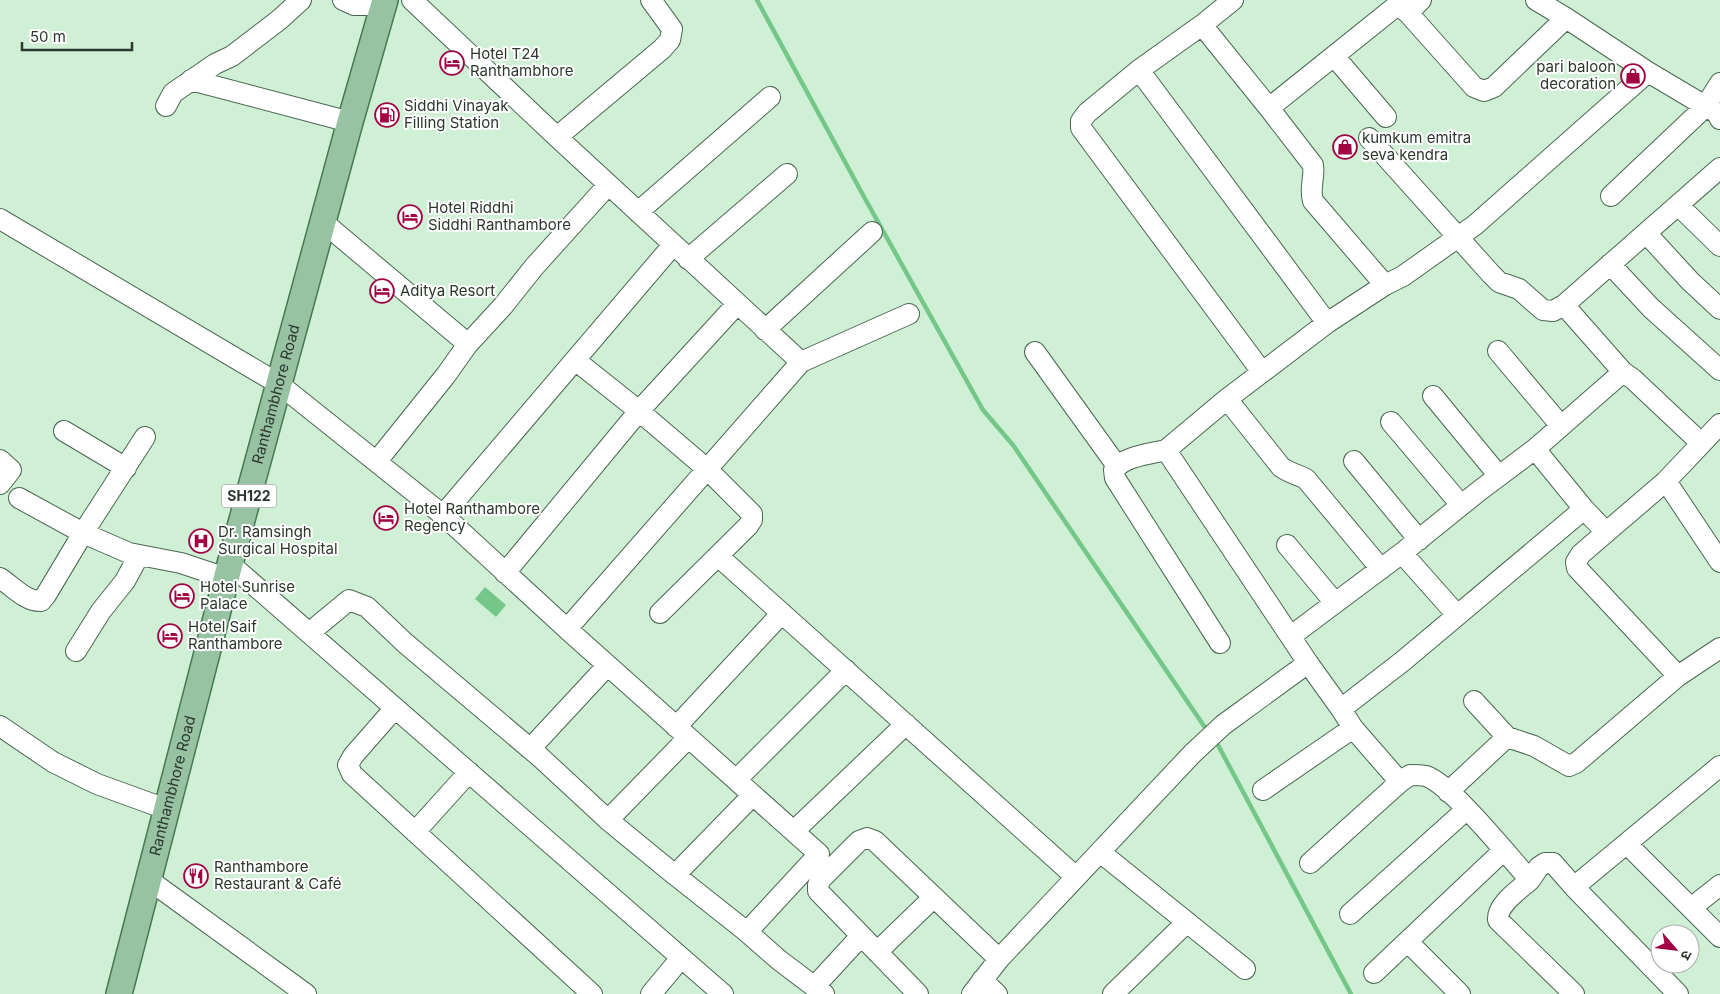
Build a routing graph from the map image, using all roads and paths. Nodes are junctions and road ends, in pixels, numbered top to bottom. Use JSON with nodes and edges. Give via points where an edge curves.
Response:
{"nodes":[{"id":1,"x":301,"y":0,"type":"edge"},
{"id":2,"x":342,"y":0,"type":"edge"},
{"id":3,"x":412,"y":0,"type":"edge"},
{"id":4,"x":651,"y":0,"type":"edge"},
{"id":5,"x":1233,"y":0,"type":"edge"},
{"id":6,"x":1536,"y":0,"type":"edge"},
{"id":7,"x":384,"y":3,"type":"edge"},
{"id":8,"x":1415,"y":6,"type":"edge"},
{"id":9,"x":1566,"y":18,"type":"junction"},
{"id":10,"x":1202,"y":25,"type":"junction"},
{"id":11,"x":1334,"y":56,"type":"junction"},
{"id":12,"x":1139,"y":70,"type":"junction"},
{"id":13,"x":1648,"y":72,"type":"junction"},
{"id":14,"x":191,"y":80,"type":"junction"},
{"id":15,"x":1720,"y":83,"type":"edge"},
{"id":16,"x":770,"y":97,"type":"dead end"},
{"id":17,"x":166,"y":106,"type":"dead end"},
{"id":18,"x":1269,"y":108,"type":"junction"},
{"id":19,"x":1715,"y":113,"type":"edge"},
{"id":20,"x":1386,"y":117,"type":"dead end"},
{"id":21,"x":350,"y":122,"type":"junction"},
{"id":22,"x":557,"y":137,"type":"junction"},
{"id":23,"x":1369,"y":138,"type":"dead end"},
{"id":24,"x":1720,"y":168,"type":"edge"},
{"id":25,"x":787,"y":174,"type":"dead end"},
{"id":26,"x":608,"y":184,"type":"junction"},
{"id":27,"x":1611,"y":196,"type":"dead end"},
{"id":28,"x":1678,"y":205,"type":"junction"},
{"id":29,"x":638,"y":212,"type":"junction"},
{"id":30,"x":0,"y":219,"type":"edge"},
{"id":31,"x":323,"y":222,"type":"junction"},
{"id":32,"x":872,"y":232,"type":"dead end"},
{"id":33,"x":1646,"y":233,"type":"junction"},
{"id":34,"x":1457,"y":237,"type":"junction"},
{"id":35,"x":673,"y":245,"type":"junction"},
{"id":36,"x":1720,"y":246,"type":"edge"},
{"id":37,"x":688,"y":259,"type":"junction"},
{"id":38,"x":1610,"y":264,"type":"junction"},
{"id":39,"x":1385,"y":286,"type":"junction"},
{"id":40,"x":737,"y":304,"type":"junction"},
{"id":41,"x":1564,"y":305,"type":"junction"},
{"id":42,"x":1720,"y":309,"type":"edge"},
{"id":43,"x":909,"y":314,"type":"dead end"},
{"id":44,"x":1327,"y":323,"type":"junction"},
{"id":45,"x":765,"y":330,"type":"junction"},
{"id":46,"x":468,"y":344,"type":"junction"},
{"id":47,"x":1498,"y":351,"type":"dead end"},
{"id":48,"x":1035,"y":352,"type":"dead end"},
{"id":49,"x":575,"y":360,"type":"junction"},
{"id":50,"x":801,"y":362,"type":"junction"},
{"id":51,"x":1720,"y":370,"type":"edge"},
{"id":52,"x":1262,"y":372,"type":"junction"},
{"id":53,"x":1623,"y":372,"type":"junction"},
{"id":54,"x":279,"y":384,"type":"junction"},
{"id":55,"x":1433,"y":396,"type":"dead end"},
{"id":56,"x":1227,"y":398,"type":"junction"},
{"id":57,"x":639,"y":410,"type":"junction"},
{"id":58,"x":1391,"y":422,"type":"dead end"},
{"id":59,"x":1720,"y":424,"type":"edge"},
{"id":60,"x":1561,"y":426,"type":"junction"},
{"id":61,"x":64,"y":431,"type":"dead end"},
{"id":62,"x":145,"y":437,"type":"dead end"},
{"id":63,"x":1701,"y":443,"type":"junction"},
{"id":64,"x":1535,"y":449,"type":"junction"},
{"id":65,"x":1166,"y":450,"type":"junction"},
{"id":66,"x":0,"y":460,"type":"edge"},
{"id":67,"x":377,"y":461,"type":"junction"},
{"id":68,"x":1354,"y":461,"type":"dead end"},
{"id":69,"x":1117,"y":466,"type":"junction"},
{"id":70,"x":126,"y":468,"type":"junction"},
{"id":71,"x":707,"y":470,"type":"junction"},
{"id":72,"x":1499,"y":476,"type":"junction"},
{"id":73,"x":1666,"y":481,"type":"junction"},
{"id":74,"x":0,"y":484,"type":"edge"},
{"id":75,"x":19,"y":498,"type":"dead end"},
{"id":76,"x":1461,"y":506,"type":"junction"},
{"id":77,"x":1584,"y":509,"type":"junction"},
{"id":78,"x":443,"y":515,"type":"junction"},
{"id":79,"x":1606,"y":532,"type":"junction"},
{"id":80,"x":83,"y":533,"type":"junction"},
{"id":81,"x":1419,"y":540,"type":"junction"},
{"id":82,"x":1287,"y":545,"type":"dead end"},
{"id":83,"x":1402,"y":553,"type":"junction"},
{"id":84,"x":139,"y":555,"type":"junction"},
{"id":85,"x":718,"y":556,"type":"junction"},
{"id":86,"x":1720,"y":562,"type":"edge"},
{"id":87,"x":1381,"y":569,"type":"junction"},
{"id":88,"x":228,"y":571,"type":"junction"},
{"id":89,"x":505,"y":573,"type":"junction"},
{"id":90,"x":0,"y":578,"type":"edge"},
{"id":91,"x":1335,"y":603,"type":"junction"},
{"id":92,"x":660,"y":613,"type":"dead end"},
{"id":93,"x":782,"y":613,"type":"junction"},
{"id":94,"x":1456,"y":615,"type":"junction"},
{"id":95,"x":567,"y":629,"type":"junction"},
{"id":96,"x":309,"y":633,"type":"junction"},
{"id":97,"x":1291,"y":636,"type":"junction"},
{"id":98,"x":1220,"y":644,"type":"dead end"},
{"id":99,"x":1720,"y":648,"type":"edge"},
{"id":100,"x":76,"y":651,"type":"dead end"},
{"id":101,"x":1308,"y":663,"type":"junction"},
{"id":102,"x":607,"y":666,"type":"junction"},
{"id":103,"x":846,"y":670,"type":"junction"},
{"id":104,"x":1678,"y":676,"type":"junction"},
{"id":105,"x":1474,"y":701,"type":"dead end"},
{"id":106,"x":395,"y":708,"type":"junction"},
{"id":107,"x":1341,"y":709,"type":"junction"},
{"id":108,"x":906,"y":724,"type":"junction"},
{"id":109,"x":0,"y":726,"type":"edge"},
{"id":110,"x":1353,"y":728,"type":"junction"},
{"id":111,"x":682,"y":733,"type":"junction"},
{"id":112,"x":1507,"y":737,"type":"junction"},
{"id":113,"x":530,"y":748,"type":"junction"},
{"id":114,"x":1720,"y":766,"type":"edge"},
{"id":115,"x":469,"y":772,"type":"junction"},
{"id":116,"x":736,"y":780,"type":"junction"},
{"id":117,"x":1400,"y":782,"type":"junction"},
{"id":118,"x":1263,"y":790,"type":"dead end"},
{"id":119,"x":1448,"y":792,"type":"junction"},
{"id":120,"x":753,"y":795,"type":"junction"},
{"id":121,"x":166,"y":809,"type":"junction"},
{"id":122,"x":1467,"y":809,"type":"junction"},
{"id":123,"x":608,"y":820,"type":"junction"},
{"id":124,"x":794,"y":831,"type":"junction"},
{"id":125,"x":415,"y":832,"type":"junction"},
{"id":126,"x":1627,"y":844,"type":"junction"},
{"id":127,"x":1504,"y":850,"type":"junction"},
{"id":128,"x":1100,"y":852,"type":"junction"},
{"id":129,"x":827,"y":860,"type":"junction"},
{"id":130,"x":1310,"y":863,"type":"dead end"},
{"id":131,"x":675,"y":874,"type":"junction"},
{"id":132,"x":1076,"y":877,"type":"junction"},
{"id":133,"x":148,"y":880,"type":"junction"},
{"id":134,"x":1530,"y":880,"type":"junction"},
{"id":135,"x":1720,"y":885,"type":"edge"},
{"id":136,"x":1574,"y":887,"type":"junction"},
{"id":137,"x":934,"y":898,"type":"junction"},
{"id":138,"x":1691,"y":908,"type":"junction"},
{"id":139,"x":1350,"y":914,"type":"dead end"},
{"id":140,"x":1187,"y":922,"type":"junction"},
{"id":141,"x":747,"y":932,"type":"junction"},
{"id":142,"x":862,"y":936,"type":"junction"},
{"id":143,"x":1720,"y":937,"type":"edge"},
{"id":144,"x":1408,"y":942,"type":"junction"},
{"id":145,"x":877,"y":952,"type":"junction"},
{"id":146,"x":681,"y":958,"type":"junction"},
{"id":147,"x":999,"y":959,"type":"junction"},
{"id":148,"x":1245,"y":969,"type":"dead end"},
{"id":149,"x":1374,"y":973,"type":"dead end"},
{"id":150,"x":977,"y":987,"type":"edge"},
{"id":151,"x":819,"y":990,"type":"edge"},
{"id":152,"x":119,"y":994,"type":"edge"},
{"id":153,"x":306,"y":994,"type":"edge"},
{"id":154,"x":592,"y":994,"type":"edge"},
{"id":155,"x":651,"y":994,"type":"edge"},
{"id":156,"x":723,"y":994,"type":"edge"},
{"id":157,"x":918,"y":994,"type":"edge"},
{"id":158,"x":997,"y":994,"type":"edge"},
{"id":159,"x":1113,"y":994,"type":"edge"},
{"id":160,"x":1460,"y":994,"type":"edge"},
{"id":161,"x":1574,"y":994,"type":"edge"},
{"id":162,"x":1678,"y":994,"type":"edge"}],
"edges":[{"from":1,"to":14,"type":"street","via":[[232,56]]},
{"from":2,"to":7,"type":"street","via":[[354,5]]},
{"from":3,"to":22,"type":"street"},
{"from":4,"to":22,"type":"street","via":[[672,29],[670,40]]},
{"from":5,"to":10,"type":"street"},
{"from":6,"to":9,"type":"street"},
{"from":7,"to":21,"type":"main road","name":"Ranthambhore Road","number":"SH122"},
{"from":8,"to":9,"type":"street","via":[[1474,87],[1484,91],[1494,87]]},
{"from":8,"to":11,"type":"street","via":[[1395,7]]},
{"from":9,"to":13,"type":"street"},
{"from":10,"to":12,"type":"street"},
{"from":10,"to":18,"type":"street"},
{"from":11,"to":18,"type":"street"},
{"from":11,"to":20,"type":"street"},
{"from":12,"to":44,"type":"street"},
{"from":12,"to":52,"type":"street","via":[[1087,113],[1081,121],[1081,128]]},
{"from":13,"to":19,"type":"street"},
{"from":13,"to":34,"type":"street"},
{"from":14,"to":17,"type":"street","via":[[173,93]]},
{"from":14,"to":21,"type":"street"},
{"from":15,"to":19,"type":"street"},
{"from":16,"to":29,"type":"street"},
{"from":18,"to":39,"type":"street","via":[[1313,165],[1310,192],[1313,201]]},
{"from":19,"to":27,"type":"street"},
{"from":21,"to":31,"type":"main road","name":"Ranthambhore Road","number":"SH122"},
{"from":22,"to":26,"type":"street"},
{"from":23,"to":34,"type":"street"},
{"from":24,"to":28,"type":"street"},
{"from":25,"to":37,"type":"street"},
{"from":26,"to":29,"type":"street"},
{"from":26,"to":46,"type":"street"},
{"from":28,"to":33,"type":"street"},
{"from":28,"to":36,"type":"street"},
{"from":29,"to":35,"type":"street"},
{"from":30,"to":54,"type":"street"},
{"from":31,"to":46,"type":"street"},
{"from":31,"to":54,"type":"main road","name":"Ranthambhore Road","number":"SH122"},
{"from":32,"to":45,"type":"street"},
{"from":33,"to":38,"type":"street"},
{"from":33,"to":42,"type":"street"},
{"from":34,"to":39,"type":"street"},
{"from":34,"to":41,"type":"street","via":[[1499,282],[1519,289],[1543,310],[1553,311]]},
{"from":35,"to":37,"type":"street"},
{"from":35,"to":49,"type":"street"},
{"from":37,"to":40,"type":"street"},
{"from":38,"to":41,"type":"street"},
{"from":38,"to":51,"type":"street","via":[[1650,308]]},
{"from":39,"to":44,"type":"street"},
{"from":40,"to":45,"type":"street"},
{"from":40,"to":57,"type":"street"},
{"from":41,"to":53,"type":"street"},
{"from":43,"to":50,"type":"street"},
{"from":44,"to":52,"type":"street"},
{"from":45,"to":50,"type":"street"},
{"from":46,"to":67,"type":"street"},
{"from":47,"to":60,"type":"street"},
{"from":48,"to":69,"type":"street"},
{"from":49,"to":57,"type":"street"},
{"from":49,"to":78,"type":"street"},
{"from":50,"to":71,"type":"street"},
{"from":52,"to":56,"type":"street"},
{"from":53,"to":60,"type":"street"},
{"from":53,"to":63,"type":"street"},
{"from":54,"to":67,"type":"street"},
{"from":54,"to":88,"type":"main road","name":"Ranthambhore Road","number":"SH122"},
{"from":55,"to":72,"type":"street"},
{"from":56,"to":65,"type":"street"},
{"from":56,"to":87,"type":"street","via":[[1281,467],[1306,479]]},
{"from":57,"to":71,"type":"street"},
{"from":57,"to":89,"type":"street"},
{"from":58,"to":76,"type":"street"},
{"from":59,"to":63,"type":"street"},
{"from":60,"to":64,"type":"street"},
{"from":61,"to":70,"type":"street"},
{"from":62,"to":70,"type":"street"},
{"from":63,"to":73,"type":"street"},
{"from":64,"to":72,"type":"street"},
{"from":64,"to":77,"type":"street"},
{"from":65,"to":69,"type":"street"},
{"from":65,"to":97,"type":"street"},
{"from":66,"to":74,"type":"street","via":[[11,470]]},
{"from":67,"to":78,"type":"street"},
{"from":68,"to":81,"type":"street"},
{"from":69,"to":98,"type":"street","via":[[1115,478]]},
{"from":70,"to":80,"type":"street"},
{"from":71,"to":85,"type":"street","via":[[752,514],[748,526]]},
{"from":71,"to":95,"type":"street"},
{"from":72,"to":76,"type":"street"},
{"from":73,"to":79,"type":"street"},
{"from":73,"to":86,"type":"street"},
{"from":75,"to":80,"type":"street"},
{"from":76,"to":81,"type":"street"},
{"from":77,"to":79,"type":"street"},
{"from":77,"to":94,"type":"street"},
{"from":78,"to":89,"type":"street"},
{"from":79,"to":104,"type":"street","via":[[1581,554],[1576,562],[1578,568]]},
{"from":80,"to":84,"type":"street"},
{"from":80,"to":90,"type":"street","via":[[41,601],[27,598]]},
{"from":81,"to":83,"type":"street"},
{"from":82,"to":91,"type":"street"},
{"from":83,"to":87,"type":"street"},
{"from":83,"to":94,"type":"street"},
{"from":84,"to":88,"type":"street"},
{"from":84,"to":100,"type":"street","via":[[125,581]]},
{"from":85,"to":92,"type":"street"},
{"from":85,"to":93,"type":"street"},
{"from":87,"to":91,"type":"street"},
{"from":88,"to":96,"type":"street"},
{"from":88,"to":121,"type":"main road","name":"Ranthambhore Road","number":"SH122"},
{"from":89,"to":95,"type":"street"},
{"from":91,"to":97,"type":"street"},
{"from":93,"to":103,"type":"street"},
{"from":93,"to":111,"type":"street"},
{"from":94,"to":107,"type":"street"},
{"from":95,"to":102,"type":"street"},
{"from":96,"to":106,"type":"street"},
{"from":96,"to":113,"type":"street","via":[[349,600],[367,607]]},
{"from":97,"to":101,"type":"street"},
{"from":99,"to":104,"type":"street"},
{"from":101,"to":107,"type":"street"},
{"from":101,"to":128,"type":"street","via":[[1223,725]]},
{"from":102,"to":111,"type":"street"},
{"from":102,"to":113,"type":"street"},
{"from":103,"to":108,"type":"street"},
{"from":103,"to":116,"type":"street"},
{"from":104,"to":112,"type":"street","via":[[1569,766],[1534,746]]},
{"from":105,"to":112,"type":"street"},
{"from":106,"to":115,"type":"street"},
{"from":106,"to":125,"type":"street","via":[[348,765],[352,774]]},
{"from":107,"to":110,"type":"street"},
{"from":108,"to":124,"type":"street"},
{"from":108,"to":132,"type":"street"},
{"from":109,"to":121,"type":"street","via":[[53,762],[96,784]]},
{"from":110,"to":117,"type":"street"},
{"from":110,"to":118,"type":"street"},
{"from":111,"to":116,"type":"street"},
{"from":111,"to":123,"type":"street"},
{"from":112,"to":119,"type":"street"},
{"from":113,"to":123,"type":"street"},
{"from":114,"to":126,"type":"street"},
{"from":115,"to":125,"type":"street"},
{"from":115,"to":146,"type":"street"},
{"from":116,"to":120,"type":"street"},
{"from":117,"to":119,"type":"street","via":[[1410,775],[1425,776]]},
{"from":117,"to":130,"type":"street"},
{"from":119,"to":122,"type":"street"},
{"from":120,"to":124,"type":"street"},
{"from":120,"to":131,"type":"street"},
{"from":121,"to":133,"type":"main road","name":"Ranthambhore Road","number":"SH122"},
{"from":122,"to":127,"type":"street"},
{"from":122,"to":139,"type":"street"},
{"from":123,"to":131,"type":"street"},
{"from":124,"to":129,"type":"street"},
{"from":125,"to":154,"type":"street"},
{"from":126,"to":136,"type":"street"},
{"from":126,"to":138,"type":"street"},
{"from":127,"to":134,"type":"street"},
{"from":127,"to":144,"type":"street"},
{"from":128,"to":132,"type":"street"},
{"from":128,"to":140,"type":"street"},
{"from":129,"to":137,"type":"street","via":[[867,838],[875,841]]},
{"from":129,"to":141,"type":"street"},
{"from":129,"to":142,"type":"street","via":[[818,891]]},
{"from":131,"to":141,"type":"street"},
{"from":132,"to":147,"type":"street"},
{"from":133,"to":152,"type":"main road","name":"Ranthambhore Road","number":"SH122"},
{"from":133,"to":153,"type":"street"},
{"from":134,"to":136,"type":"street","via":[[1545,862],[1553,863]]},
{"from":134,"to":161,"type":"street","via":[[1500,908],[1498,920]]},
{"from":135,"to":138,"type":"street"},
{"from":136,"to":162,"type":"street"},
{"from":137,"to":145,"type":"street"},
{"from":137,"to":147,"type":"street"},
{"from":138,"to":143,"type":"street"},
{"from":140,"to":148,"type":"street"},
{"from":140,"to":159,"type":"street"},
{"from":141,"to":151,"type":"street"},
{"from":142,"to":145,"type":"street"},
{"from":142,"to":151,"type":"street"},
{"from":144,"to":149,"type":"street"},
{"from":144,"to":160,"type":"street"},
{"from":145,"to":157,"type":"street"},
{"from":146,"to":155,"type":"street"},
{"from":146,"to":156,"type":"street"},
{"from":147,"to":150,"type":"street"},
{"from":150,"to":158,"type":"street"}]}
